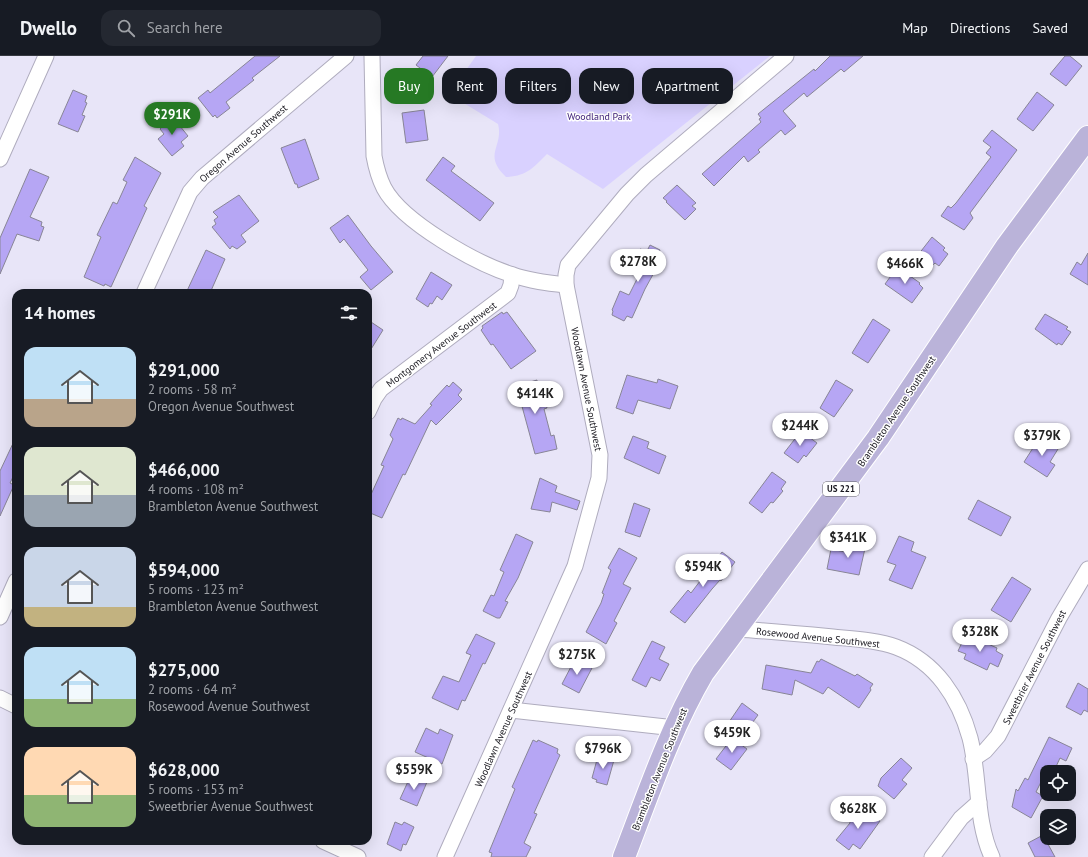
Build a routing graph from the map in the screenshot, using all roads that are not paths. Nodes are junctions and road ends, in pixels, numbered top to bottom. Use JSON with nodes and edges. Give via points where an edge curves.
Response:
{"nodes":[{"id":1,"x":46,"y":56,"type":"edge"},
{"id":2,"x":346,"y":56,"type":"edge"},
{"id":3,"x":372,"y":56,"type":"edge"},
{"id":4,"x":786,"y":56,"type":"edge"},
{"id":5,"x":1085,"y":148,"type":"edge"},
{"id":6,"x":0,"y":159,"type":"edge"},
{"id":7,"x":512,"y":275,"type":"junction"},
{"id":8,"x":566,"y":285,"type":"junction"},
{"id":9,"x":146,"y":289,"type":"edge"},
{"id":10,"x":372,"y":403,"type":"edge"},
{"id":11,"x":1088,"y":569,"type":"edge"},
{"id":12,"x":12,"y":590,"type":"edge"},
{"id":13,"x":0,"y":617,"type":"edge"},
{"id":14,"x":736,"y":629,"type":"junction"},
{"id":15,"x":0,"y":698,"type":"edge"},
{"id":16,"x":12,"y":704,"type":"edge"},
{"id":17,"x":511,"y":710,"type":"junction"},
{"id":18,"x":675,"y":728,"type":"junction"},
{"id":19,"x":973,"y":759,"type":"junction"},
{"id":20,"x":979,"y":802,"type":"junction"},
{"id":21,"x":332,"y":845,"type":"edge"},
{"id":22,"x":358,"y":857,"type":"edge"},
{"id":23,"x":445,"y":857,"type":"edge"},
{"id":24,"x":624,"y":857,"type":"edge"},
{"id":25,"x":932,"y":857,"type":"edge"},
{"id":26,"x":992,"y":857,"type":"edge"}],
"edges":[{"from":1,"to":6,"type":"street"},
{"from":2,"to":9,"type":"street","name":"Oregon Avenue Southwest","via":[[202,178],[190,192]]},
{"from":3,"to":7,"type":"street","via":[[373,145],[377,171],[384,189],[395,204],[410,217],[447,243],[487,265]]},
{"from":4,"to":8,"type":"street","via":[[664,159],[627,194],[568,265]]},
{"from":5,"to":14,"type":"main road","name":"Brambleton Avenue Southwest","number":"US 221","via":[[1007,246],[878,438]]},
{"from":7,"to":8,"type":"street"},
{"from":7,"to":10,"type":"street","name":"Montgomery Avenue Southwest","via":[[508,293],[381,389]]},
{"from":8,"to":17,"type":"street","name":"Woodlawn Avenue Southwest","via":[[600,455],[599,478],[576,566]]},
{"from":11,"to":19,"type":"street","name":"Sweetbrier Avenue Southwest","via":[[1059,618],[998,736],[986,751]]},
{"from":12,"to":13,"type":"street"},
{"from":14,"to":18,"type":"main road","name":"Brambleton Avenue Southwest","number":"US 221","via":[[703,673]]},
{"from":14,"to":19,"type":"street","name":"Rosewood Avenue Southwest","via":[[862,640],[895,646],[912,654],[936,674],[953,695],[963,718]]},
{"from":15,"to":16,"type":"street"},
{"from":17,"to":18,"type":"street"},
{"from":17,"to":23,"type":"street","name":"Woodlawn Avenue Southwest"},
{"from":18,"to":24,"type":"main road","name":"Brambleton Avenue Southwest","number":"US 221"},
{"from":19,"to":20,"type":"street","name":"Rosewood Avenue Southwest"},
{"from":20,"to":25,"type":"street","via":[[961,818]]},
{"from":20,"to":26,"type":"street","name":"Rosewood Avenue Southwest"},
{"from":21,"to":22,"type":"street"}]}
